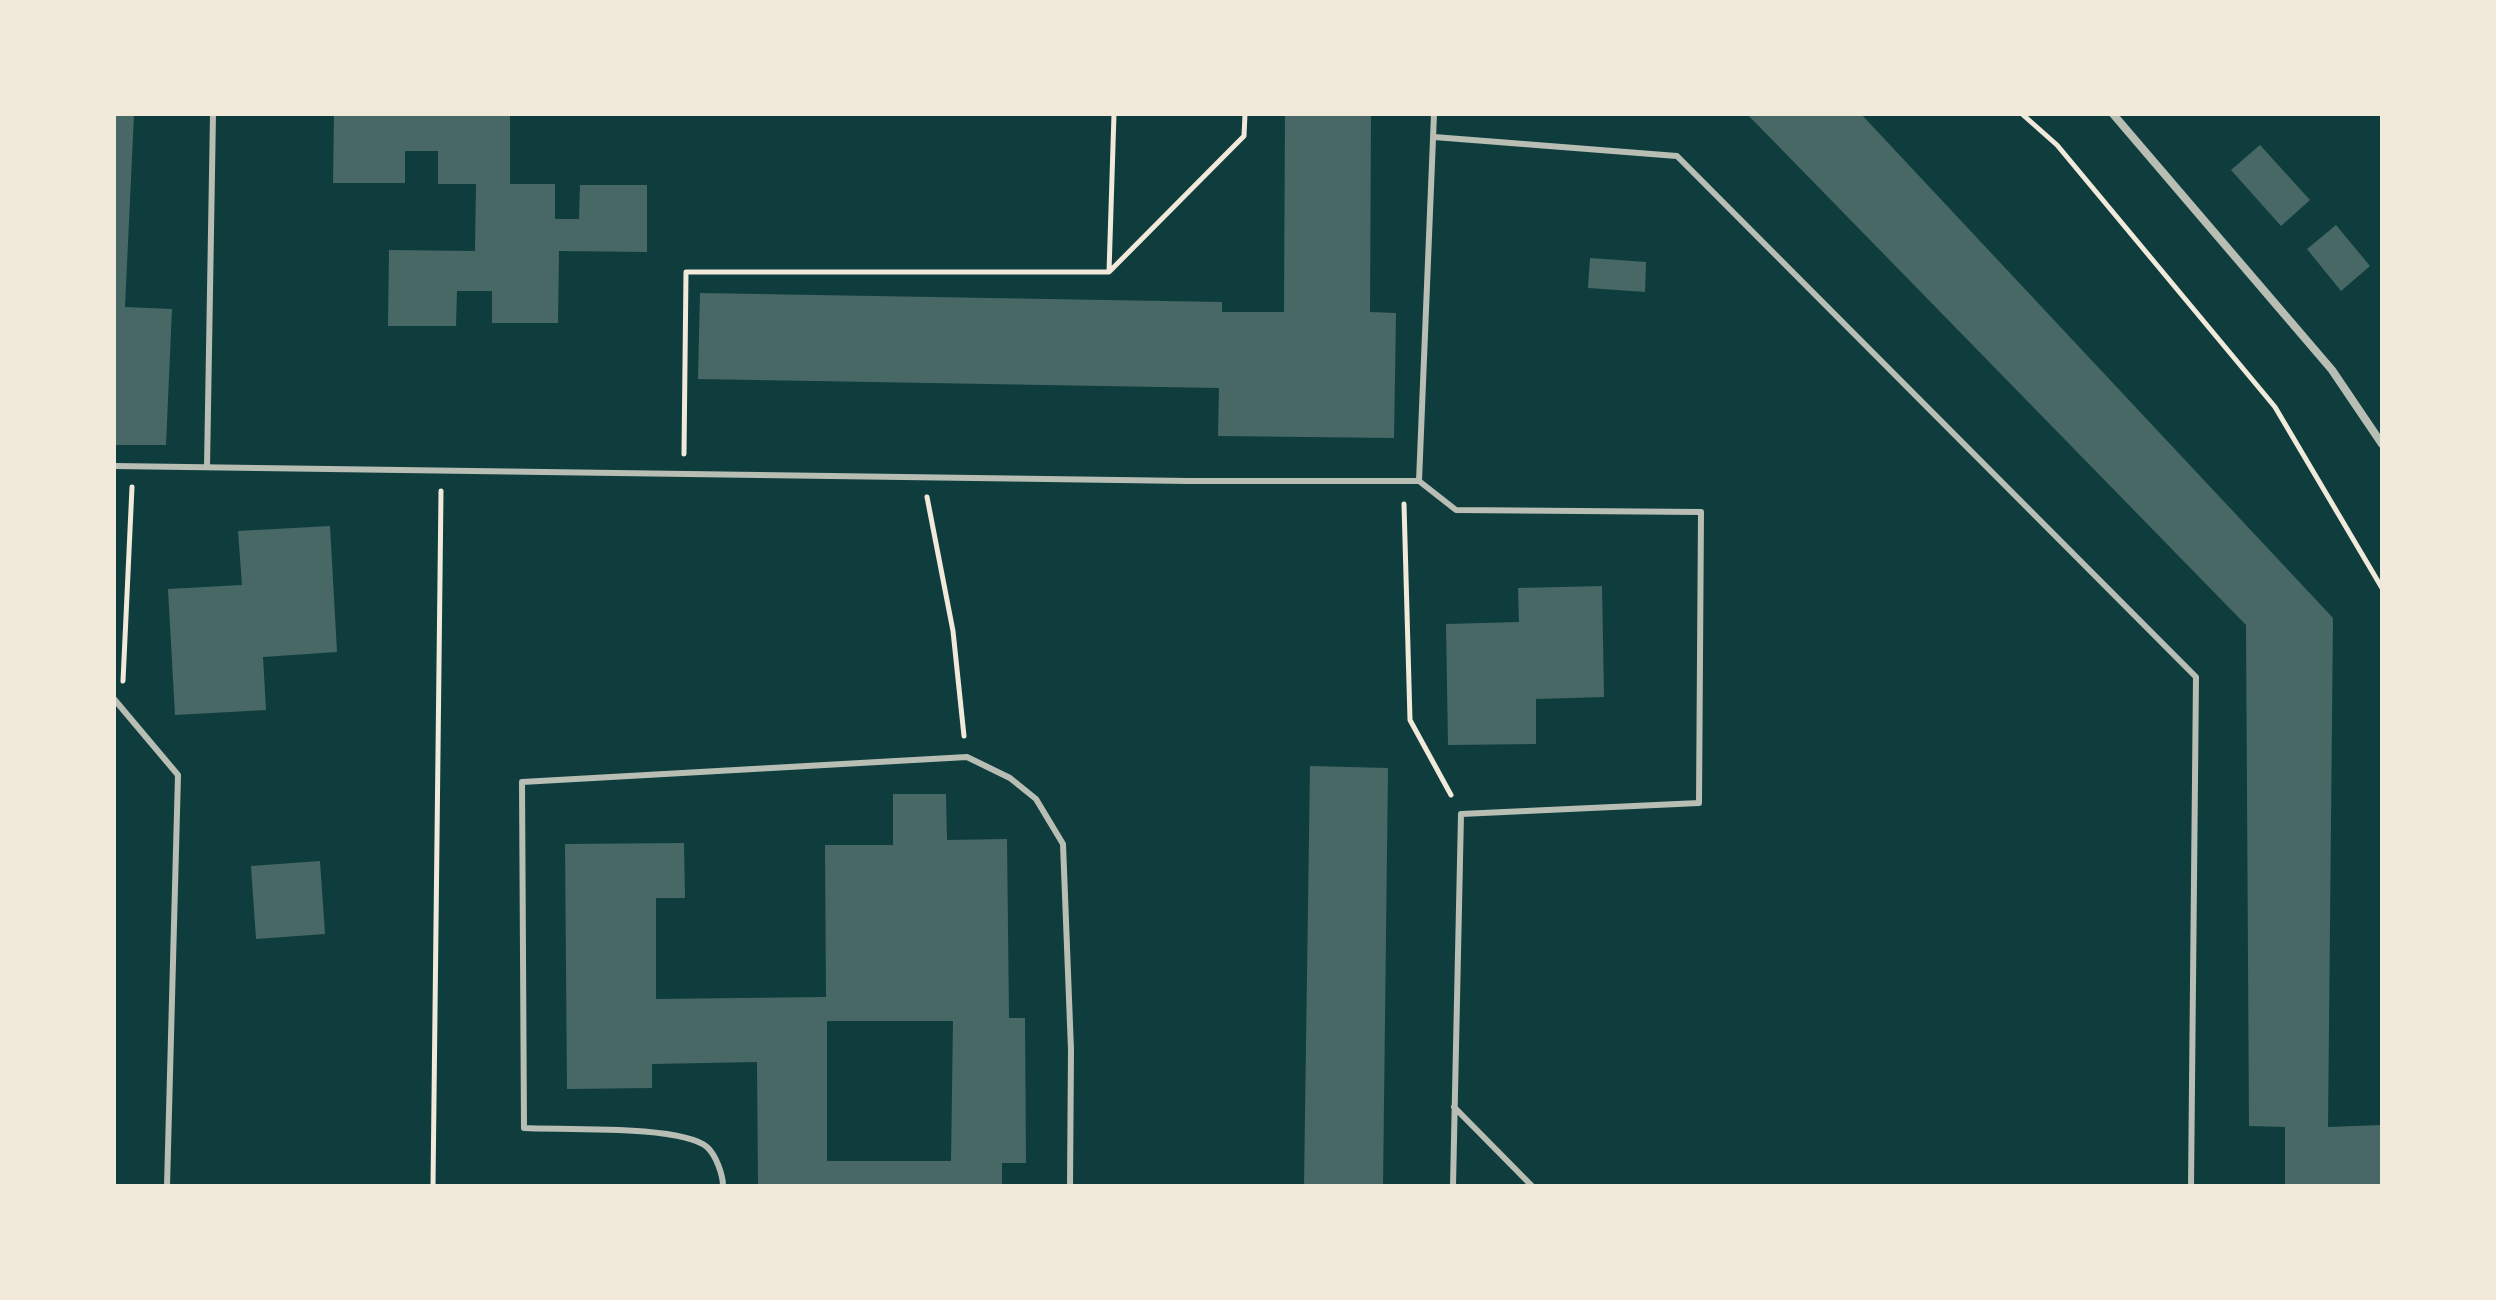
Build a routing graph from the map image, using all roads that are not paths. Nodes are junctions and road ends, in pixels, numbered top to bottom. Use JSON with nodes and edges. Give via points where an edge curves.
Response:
{"nodes":[{"id":1,"x":213,"y":114,"type":"edge"},
{"id":2,"x":1434,"y":114,"type":"edge"},
{"id":3,"x":2113,"y":114,"type":"edge"},
{"id":4,"x":1434,"y":137,"type":"junction"},
{"id":5,"x":2382,"y":444,"type":"edge"},
{"id":6,"x":114,"y":466,"type":"edge"},
{"id":7,"x":207,"y":467,"type":"junction"},
{"id":8,"x":1419,"y":481,"type":"junction"},
{"id":9,"x":114,"y":699,"type":"edge"},
{"id":10,"x":1454,"y":1107,"type":"junction"},
{"id":11,"x":167,"y":1186,"type":"edge"},
{"id":12,"x":723,"y":1186,"type":"edge"},
{"id":13,"x":1070,"y":1186,"type":"edge"},
{"id":14,"x":1453,"y":1186,"type":"edge"},
{"id":15,"x":1532,"y":1186,"type":"edge"},
{"id":16,"x":2191,"y":1186,"type":"edge"}],
"edges":[{"from":1,"to":7,"type":"lane"},
{"from":2,"to":4,"type":"lane"},
{"from":3,"to":5,"type":"street","via":[[2332,370]]},
{"from":4,"to":8,"type":"lane"},
{"from":4,"to":16,"type":"lane","via":[[1677,156],[2196,677]]},
{"from":6,"to":7,"type":"lane"},
{"from":7,"to":8,"type":"lane"},
{"from":8,"to":10,"type":"lane","via":[[1456,510],[1701,512],[1699,803],[1461,814]]},
{"from":9,"to":11,"type":"lane","via":[[178,775]]},
{"from":10,"to":14,"type":"lane"},
{"from":10,"to":15,"type":"lane"},
{"from":12,"to":13,"type":"lane","via":[[707,1147],[676,1133],[524,1128],[522,782],[967,757],[1010,778],[1036,799],[1063,844]]}]}
